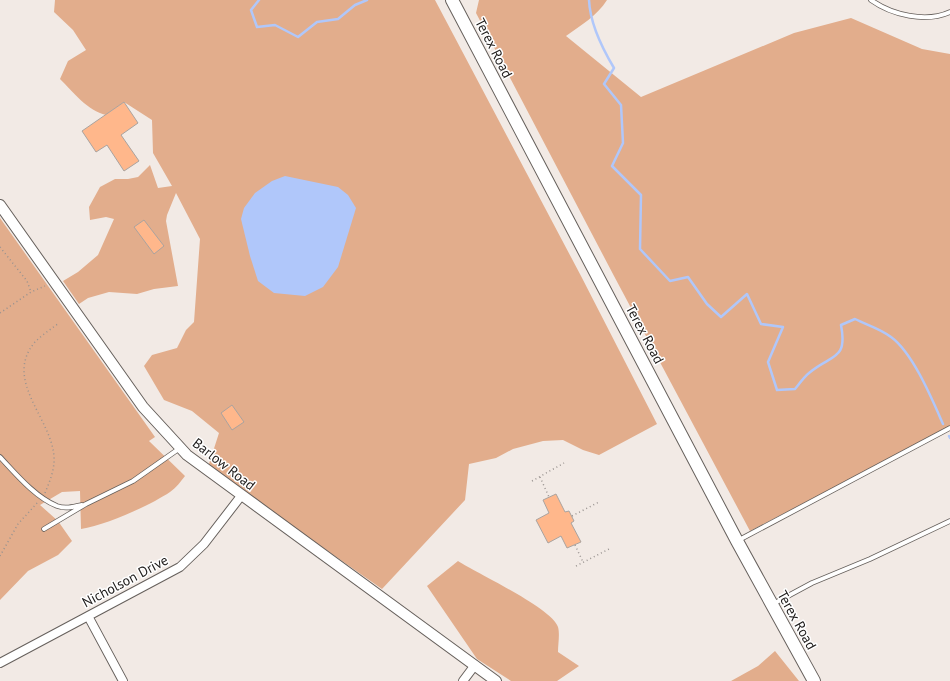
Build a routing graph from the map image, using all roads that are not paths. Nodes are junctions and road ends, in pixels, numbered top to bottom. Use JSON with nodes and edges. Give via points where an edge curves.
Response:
{"nodes":[{"id":1,"x":452,"y":0,"type":"edge"},
{"id":2,"x":871,"y":0,"type":"edge"},
{"id":3,"x":950,"y":12,"type":"edge"},
{"id":4,"x":0,"y":205,"type":"edge"},
{"id":5,"x":950,"y":428,"type":"edge"},
{"id":6,"x":180,"y":448,"type":"junction"},
{"id":7,"x":0,"y":457,"type":"edge"},
{"id":8,"x":241,"y":496,"type":"junction"},
{"id":9,"x":86,"y":504,"type":"junction"},
{"id":10,"x":950,"y":521,"type":"edge"},
{"id":11,"x":44,"y":529,"type":"dead end"},
{"id":12,"x":736,"y":541,"type":"junction"},
{"id":13,"x":771,"y":606,"type":"junction"},
{"id":14,"x":88,"y":616,"type":"junction"},
{"id":15,"x":0,"y":663,"type":"edge"},
{"id":16,"x":475,"y":665,"type":"junction"},
{"id":17,"x":123,"y":681,"type":"edge"},
{"id":18,"x":463,"y":681,"type":"edge"},
{"id":19,"x":496,"y":681,"type":"edge"},
{"id":20,"x":814,"y":681,"type":"edge"}],
"edges":[{"from":1,"to":12,"type":"main road","name":"Terex Road"},
{"from":2,"to":3,"type":"lane","via":[[906,16],[940,16]]},
{"from":4,"to":6,"type":"street","name":"Barlow Road","via":[[143,407]]},
{"from":5,"to":12,"type":"lane"},
{"from":6,"to":8,"type":"street","name":"Barlow Road"},
{"from":6,"to":9,"type":"lane","via":[[133,482]]},
{"from":7,"to":9,"type":"lane","via":[[42,496],[57,506],[69,508]]},
{"from":8,"to":14,"type":"street","name":"Nicholson Drive","via":[[204,544],[180,567]]},
{"from":8,"to":16,"type":"street","name":"Barlow Road"},
{"from":9,"to":11,"type":"lane"},
{"from":10,"to":13,"type":"lane","via":[[812,584]]},
{"from":12,"to":13,"type":"main road","name":"Terex Road"},
{"from":13,"to":20,"type":"main road","name":"Terex Road"},
{"from":14,"to":15,"type":"street","name":"Nicholson Drive"},
{"from":14,"to":17,"type":"street"},
{"from":16,"to":18,"type":"street"},
{"from":16,"to":19,"type":"street","name":"Barlow Road"}]}
